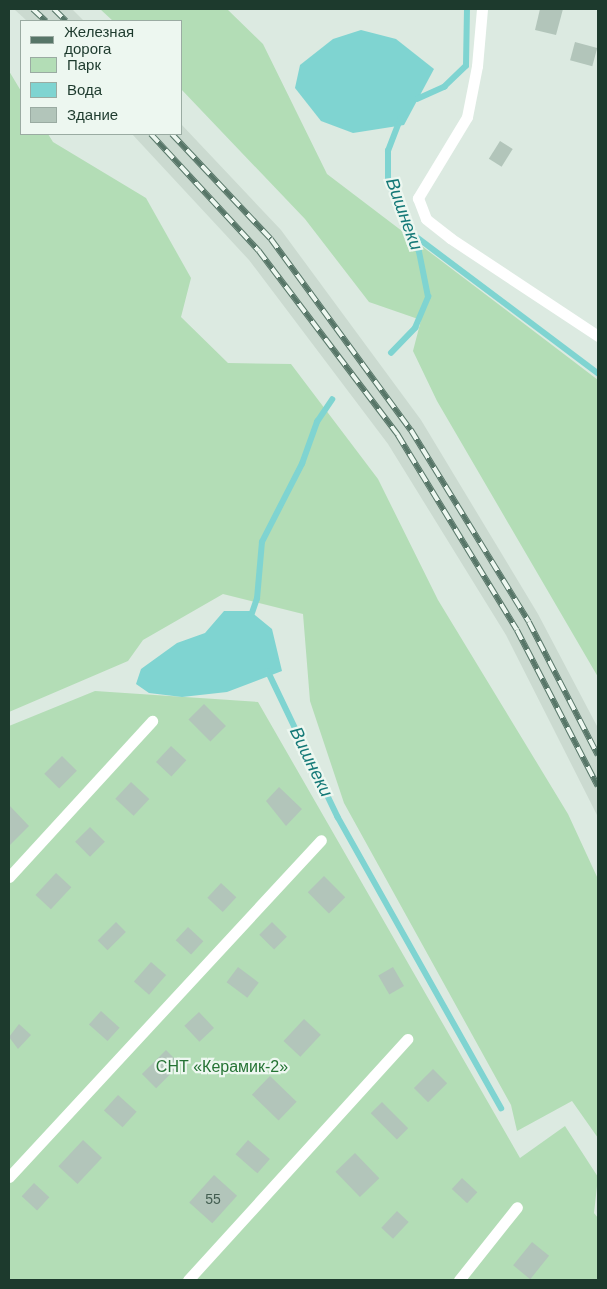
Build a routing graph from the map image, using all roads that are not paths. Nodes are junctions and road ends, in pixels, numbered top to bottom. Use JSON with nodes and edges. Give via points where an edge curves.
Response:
{"nodes":[{"id":1,"x":482,"y":9,"type":"edge"},
{"id":2,"x":598,"y":336,"type":"edge"},
{"id":3,"x":152,"y":721,"type":"dead end"},
{"id":4,"x":321,"y":840,"type":"dead end"},
{"id":5,"x":9,"y":877,"type":"edge"},
{"id":6,"x":407,"y":1039,"type":"dead end"},
{"id":7,"x":9,"y":1177,"type":"edge"},
{"id":8,"x":517,"y":1207,"type":"dead end"},
{"id":9,"x":188,"y":1280,"type":"edge"},
{"id":10,"x":459,"y":1280,"type":"edge"}],
"edges":[{"from":1,"to":2,"type":"lane","via":[[478,66],[467,117],[418,198],[426,219],[450,238]]},
{"from":3,"to":5,"type":"lane"},
{"from":4,"to":7,"type":"lane"},
{"from":6,"to":9,"type":"lane"},
{"from":8,"to":10,"type":"lane"}]}
